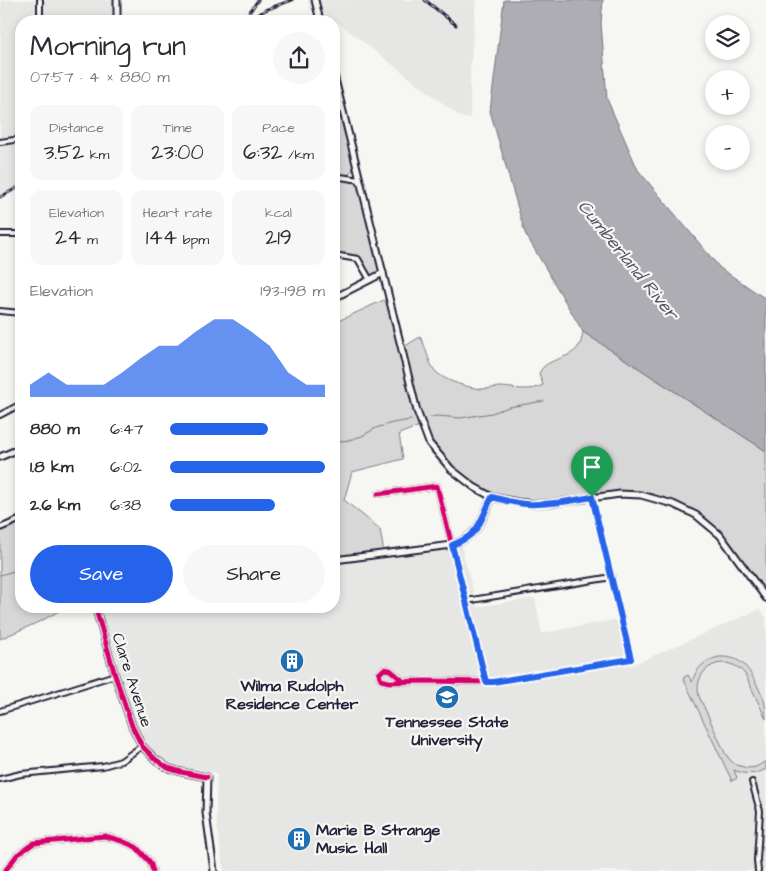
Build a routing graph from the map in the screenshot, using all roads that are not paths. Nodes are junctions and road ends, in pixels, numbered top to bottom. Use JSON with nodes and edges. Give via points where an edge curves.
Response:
{"nodes":[{"id":1,"x":40,"y":0,"type":"edge"},
{"id":2,"x":117,"y":0,"type":"edge"},
{"id":3,"x":315,"y":0,"type":"edge"},
{"id":4,"x":40,"y":15,"type":"edge"},
{"id":5,"x":117,"y":15,"type":"edge"},
{"id":6,"x":319,"y":15,"type":"edge"},
{"id":7,"x":340,"y":99,"type":"edge"},
{"id":8,"x":15,"y":140,"type":"edge"},
{"id":9,"x":0,"y":142,"type":"edge"},
{"id":10,"x":340,"y":177,"type":"edge"},
{"id":11,"x":360,"y":180,"type":"junction"},
{"id":12,"x":0,"y":234,"type":"edge"},
{"id":13,"x":15,"y":234,"type":"edge"},
{"id":14,"x":340,"y":256,"type":"edge"},
{"id":15,"x":383,"y":273,"type":"junction"},
{"id":16,"x":370,"y":280,"type":"junction"},
{"id":17,"x":340,"y":295,"type":"edge"},
{"id":18,"x":0,"y":311,"type":"edge"},
{"id":19,"x":15,"y":312,"type":"edge"},
{"id":20,"x":15,"y":407,"type":"edge"},
{"id":21,"x":0,"y":415,"type":"edge"},
{"id":22,"x":15,"y":451,"type":"edge"},
{"id":23,"x":0,"y":457,"type":"edge"},
{"id":24,"x":378,"y":494,"type":"dead end"},
{"id":25,"x":492,"y":497,"type":"junction"},
{"id":26,"x":592,"y":497,"type":"junction"},
{"id":27,"x":15,"y":522,"type":"edge"},
{"id":28,"x":0,"y":528,"type":"edge"},
{"id":29,"x":452,"y":545,"type":"junction"},
{"id":30,"x":340,"y":559,"type":"edge"},
{"id":31,"x":612,"y":577,"type":"junction"},
{"id":32,"x":766,"y":598,"type":"edge"},
{"id":33,"x":466,"y":601,"type":"junction"},
{"id":34,"x":97,"y":613,"type":"edge"},
{"id":35,"x":115,"y":675,"type":"junction"},
{"id":36,"x":404,"y":681,"type":"junction"},
{"id":37,"x":486,"y":682,"type":"junction"},
{"id":38,"x":0,"y":711,"type":"edge"},
{"id":39,"x":142,"y":746,"type":"junction"},
{"id":40,"x":0,"y":779,"type":"edge"},
{"id":41,"x":752,"y":782,"type":"dead end"},
{"id":42,"x":4,"y":871,"type":"edge"},
{"id":43,"x":153,"y":871,"type":"edge"},
{"id":44,"x":214,"y":871,"type":"edge"},
{"id":45,"x":758,"y":871,"type":"edge"}],
"edges":[{"from":1,"to":4,"type":"street"},
{"from":2,"to":5,"type":"main road"},
{"from":3,"to":6,"type":"main road"},
{"from":7,"to":11,"type":"main road"},
{"from":8,"to":9,"type":"street"},
{"from":10,"to":11,"type":"street"},
{"from":11,"to":15,"type":"main road"},
{"from":12,"to":13,"type":"street"},
{"from":14,"to":16,"type":"street","via":[[358,259]]},
{"from":15,"to":16,"type":"main road"},
{"from":15,"to":25,"type":"main road","via":[[417,411],[429,443],[451,470]]},
{"from":16,"to":17,"type":"main road"},
{"from":18,"to":19,"type":"street"},
{"from":20,"to":21,"type":"street"},
{"from":22,"to":23,"type":"main road"},
{"from":24,"to":29,"type":"street","via":[[437,486]]},
{"from":25,"to":26,"type":"main road","via":[[534,504]]},
{"from":25,"to":29,"type":"main road","via":[[475,531]]},
{"from":26,"to":31,"type":"street"},
{"from":26,"to":32,"type":"main road","via":[[641,495],[696,515],[720,535]]},
{"from":27,"to":28,"type":"street"},
{"from":29,"to":30,"type":"main road"},
{"from":29,"to":33,"type":"street"},
{"from":31,"to":33,"type":"street"},
{"from":31,"to":37,"type":"street","via":[[631,659]]},
{"from":33,"to":37,"type":"street"},
{"from":34,"to":35,"type":"main road","name":"Clare Avenue"},
{"from":35,"to":38,"type":"street"},
{"from":35,"to":39,"type":"main road","name":"Clare Avenue"},
{"from":36,"to":36,"type":"street","via":[[389,669],[379,674],[383,681]]},
{"from":36,"to":37,"type":"street"},
{"from":39,"to":40,"type":"street","via":[[121,761],[103,766]]},
{"from":39,"to":44,"type":"main road","name":"Clare Avenue","via":[[168,768],[207,777],[206,813]]},
{"from":41,"to":45,"type":"street","via":[[760,811]]},
{"from":42,"to":43,"type":"street","via":[[17,855],[34,843],[105,836],[136,847],[150,862]]}]}
